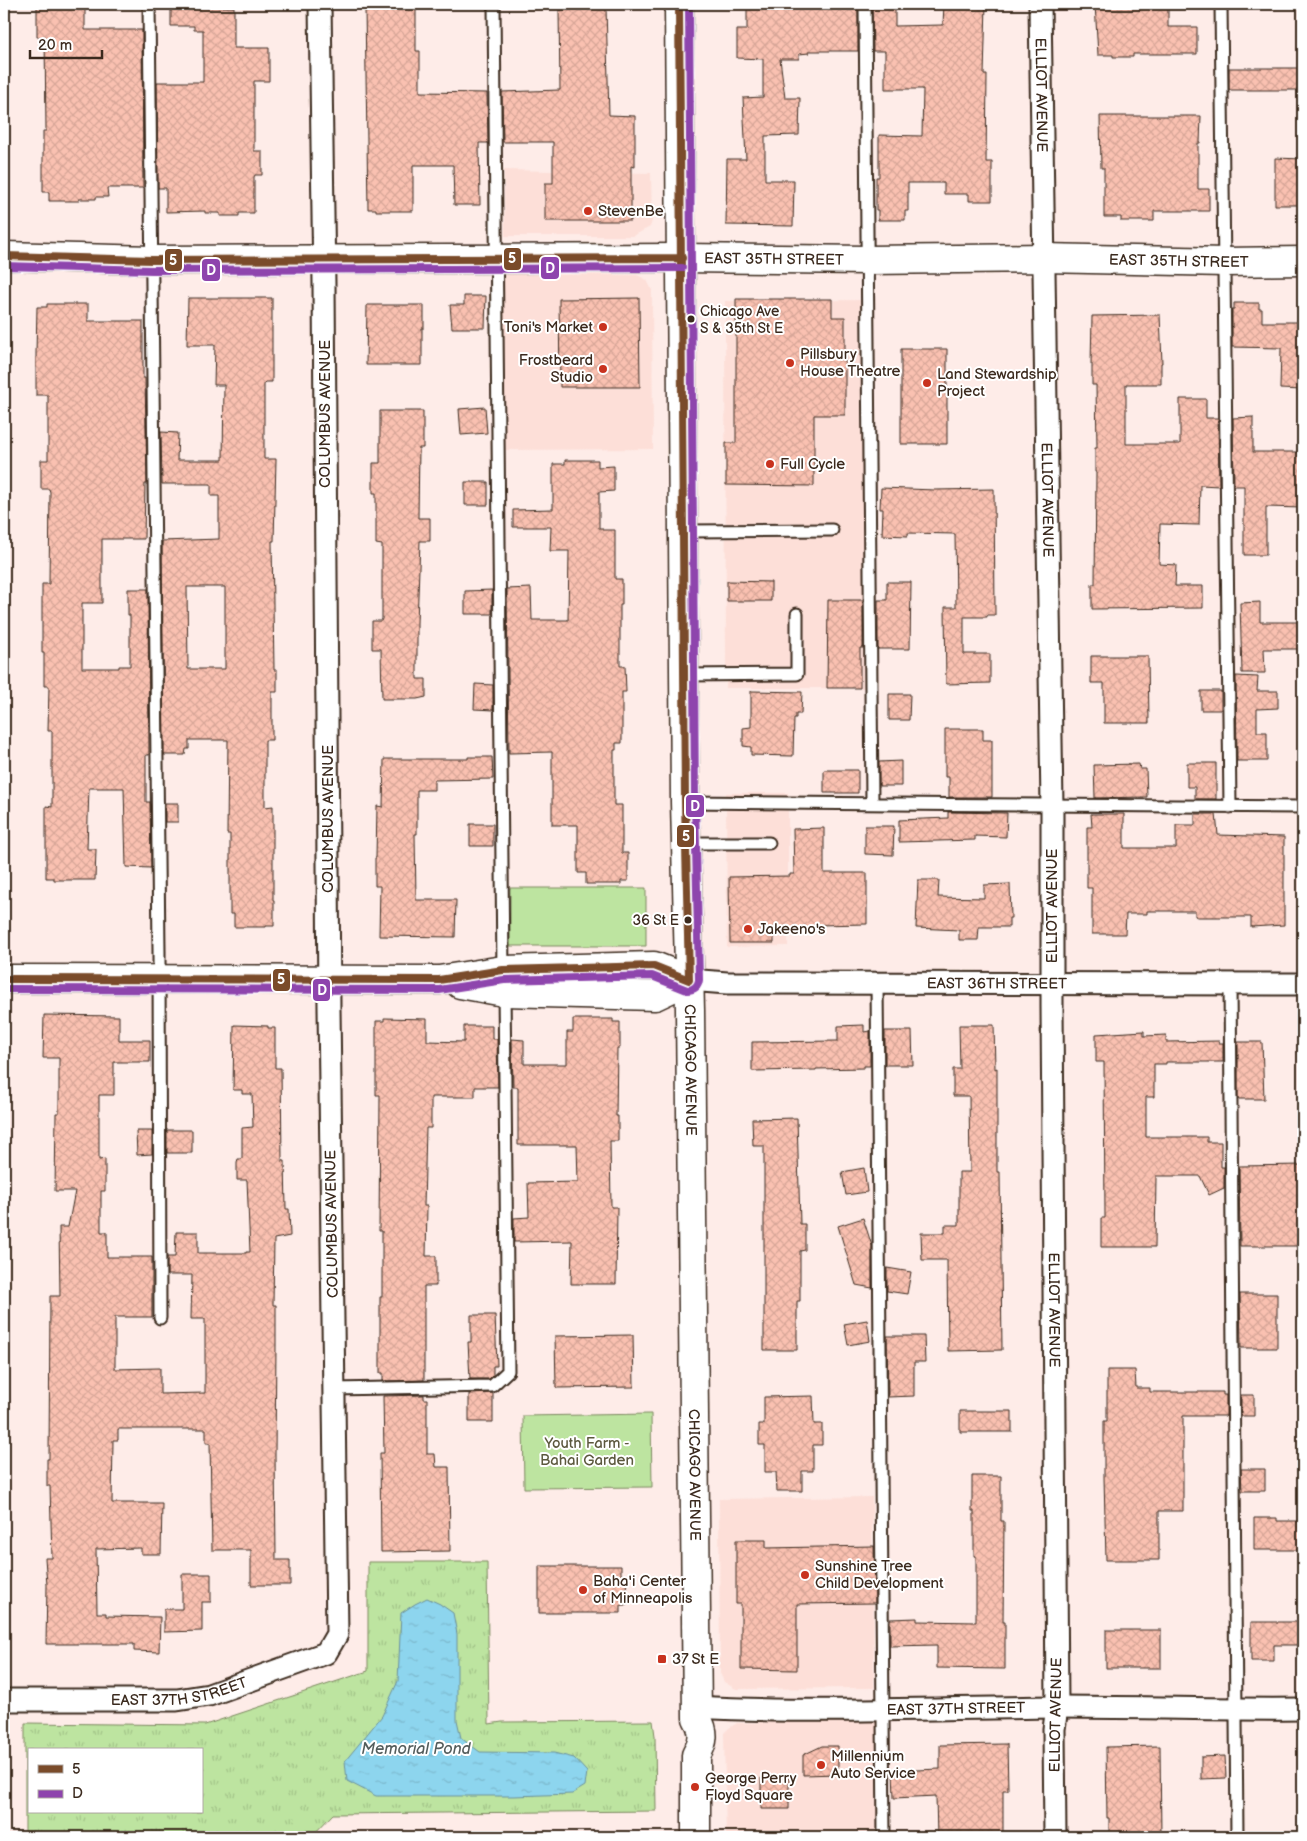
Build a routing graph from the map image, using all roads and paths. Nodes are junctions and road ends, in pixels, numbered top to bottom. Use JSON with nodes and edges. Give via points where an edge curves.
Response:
{"nodes":[{"id":1,"x":149,"y":4,"type":"edge"},
{"id":2,"x":320,"y":4,"type":"edge"},
{"id":3,"x":494,"y":4,"type":"edge"},
{"id":4,"x":679,"y":4,"type":"edge"},
{"id":5,"x":865,"y":4,"type":"edge"},
{"id":6,"x":1040,"y":4,"type":"edge"},
{"id":7,"x":1221,"y":4,"type":"edge"},
{"id":8,"x":4,"y":256,"type":"edge"},
{"id":9,"x":682,"y":258,"type":"junction"},
{"id":10,"x":1044,"y":258,"type":"junction"},
{"id":11,"x":497,"y":259,"type":"junction"},
{"id":12,"x":152,"y":260,"type":"junction"},
{"id":13,"x":324,"y":260,"type":"junction"},
{"id":14,"x":868,"y":260,"type":"junction"},
{"id":15,"x":1303,"y":261,"type":"edge"},
{"id":16,"x":1225,"y":262,"type":"junction"},
{"id":17,"x":832,"y":530,"type":"dead end"},
{"id":18,"x":683,"y":531,"type":"junction"},
{"id":19,"x":797,"y":614,"type":"dead end"},
{"id":20,"x":684,"y":675,"type":"junction"},
{"id":21,"x":685,"y":802,"type":"junction"},
{"id":22,"x":872,"y":802,"type":"junction"},
{"id":23,"x":1052,"y":806,"type":"junction"},
{"id":24,"x":1230,"y":807,"type":"junction"},
{"id":25,"x":1303,"y":807,"type":"edge"},
{"id":26,"x":685,"y":843,"type":"junction"},
{"id":27,"x":769,"y":843,"type":"dead end"},
{"id":28,"x":4,"y":980,"type":"edge"},
{"id":29,"x":159,"y":980,"type":"junction"},
{"id":30,"x":689,"y":980,"type":"junction"},
{"id":31,"x":329,"y":981,"type":"junction"},
{"id":32,"x":503,"y":981,"type":"junction"},
{"id":33,"x":877,"y":983,"type":"junction"},
{"id":34,"x":1052,"y":983,"type":"junction"},
{"id":35,"x":1230,"y":984,"type":"junction"},
{"id":36,"x":1303,"y":984,"type":"edge"},
{"id":37,"x":160,"y":1318,"type":"dead end"},
{"id":38,"x":334,"y":1389,"type":"junction"},
{"id":39,"x":337,"y":1634,"type":"joint"},
{"id":40,"x":4,"y":1700,"type":"edge"},
{"id":41,"x":1057,"y":1708,"type":"junction"},
{"id":42,"x":1303,"y":1709,"type":"edge"},
{"id":43,"x":884,"y":1710,"type":"junction"},
{"id":44,"x":1236,"y":1710,"type":"junction"},
{"id":45,"x":697,"y":1730,"type":"junction"},
{"id":46,"x":696,"y":1837,"type":"edge"},
{"id":47,"x":884,"y":1837,"type":"edge"},
{"id":48,"x":1055,"y":1837,"type":"edge"},
{"id":49,"x":1237,"y":1837,"type":"edge"}],
"edges":[{"from":1,"to":12,"type":"lane"},
{"from":2,"to":13,"type":"street","name":"COLUMBUS AVENUE"},
{"from":3,"to":11,"type":"lane"},
{"from":4,"to":9,"type":"street","name":"CHICAGO AVENUE"},
{"from":5,"to":14,"type":"lane"},
{"from":6,"to":10,"type":"street","name":"ELLIOT AVENUE"},
{"from":7,"to":16,"type":"lane"},
{"from":8,"to":12,"type":"street","name":"EAST 35TH STREET"},
{"from":9,"to":11,"type":"street","name":"EAST 35TH STREET"},
{"from":9,"to":14,"type":"street","name":"EAST 35TH STREET"},
{"from":9,"to":18,"type":"street","name":"CHICAGO AVENUE"},
{"from":10,"to":14,"type":"street","name":"EAST 35TH STREET"},
{"from":10,"to":16,"type":"street","name":"EAST 35TH STREET"},
{"from":10,"to":23,"type":"street","name":"ELLIOT AVENUE"},
{"from":11,"to":13,"type":"street","name":"EAST 35TH STREET"},
{"from":11,"to":32,"type":"lane"},
{"from":12,"to":13,"type":"street","name":"EAST 35TH STREET"},
{"from":12,"to":29,"type":"lane"},
{"from":13,"to":31,"type":"street","name":"COLUMBUS AVENUE"},
{"from":14,"to":22,"type":"lane"},
{"from":15,"to":16,"type":"street","name":"EAST 35TH STREET"},
{"from":16,"to":24,"type":"lane"},
{"from":17,"to":18,"type":"lane"},
{"from":18,"to":20,"type":"street","name":"CHICAGO AVENUE"},
{"from":19,"to":20,"type":"lane","via":[[797,674]]},
{"from":20,"to":21,"type":"street","name":"CHICAGO AVENUE"},
{"from":21,"to":22,"type":"lane"},
{"from":21,"to":26,"type":"street","name":"CHICAGO AVENUE"},
{"from":22,"to":23,"type":"lane"},
{"from":23,"to":24,"type":"lane"},
{"from":23,"to":34,"type":"street","name":"ELLIOT AVENUE"},
{"from":24,"to":25,"type":"lane"},
{"from":26,"to":27,"type":"lane"},
{"from":26,"to":30,"type":"street","name":"CHICAGO AVENUE"},
{"from":28,"to":29,"type":"street","name":"EAST 36TH STREET"},
{"from":29,"to":31,"type":"street","name":"EAST 36TH STREET"},
{"from":29,"to":37,"type":"lane"},
{"from":30,"to":32,"type":"street","name":"EAST 36TH STREET","via":[[654,966]]},
{"from":30,"to":33,"type":"street","name":"EAST 36TH STREET"},
{"from":30,"to":45,"type":"street","name":"CHICAGO AVENUE"},
{"from":31,"to":32,"type":"street","name":"EAST 36TH STREET"},
{"from":31,"to":38,"type":"street","name":"COLUMBUS AVENUE"},
{"from":32,"to":38,"type":"lane","via":[[508,1371],[492,1386]]},
{"from":33,"to":34,"type":"street","name":"EAST 36TH STREET"},
{"from":33,"to":43,"type":"lane"},
{"from":34,"to":35,"type":"street","name":"EAST 36TH STREET"},
{"from":34,"to":41,"type":"street","name":"ELLIOT AVENUE"},
{"from":35,"to":36,"type":"street","name":"EAST 36TH STREET"},
{"from":35,"to":44,"type":"lane"},
{"from":38,"to":39,"type":"street","name":"COLUMBUS AVENUE"},
{"from":39,"to":40,"type":"street","name":"EAST 37TH STREET","via":[[326,1653],[209,1695],[177,1700]]},
{"from":41,"to":43,"type":"street","name":"EAST 37TH STREET"},
{"from":41,"to":44,"type":"street","name":"EAST 37TH STREET"},
{"from":41,"to":48,"type":"street","name":"ELLIOT AVENUE","via":[[1054,1729]]},
{"from":42,"to":44,"type":"street","name":"EAST 37TH STREET"},
{"from":43,"to":45,"type":"street","name":"EAST 37TH STREET","via":[[732,1710]]},
{"from":43,"to":47,"type":"lane"},
{"from":44,"to":49,"type":"lane"},
{"from":45,"to":46,"type":"street","name":"CHICAGO AVENUE"}]}
